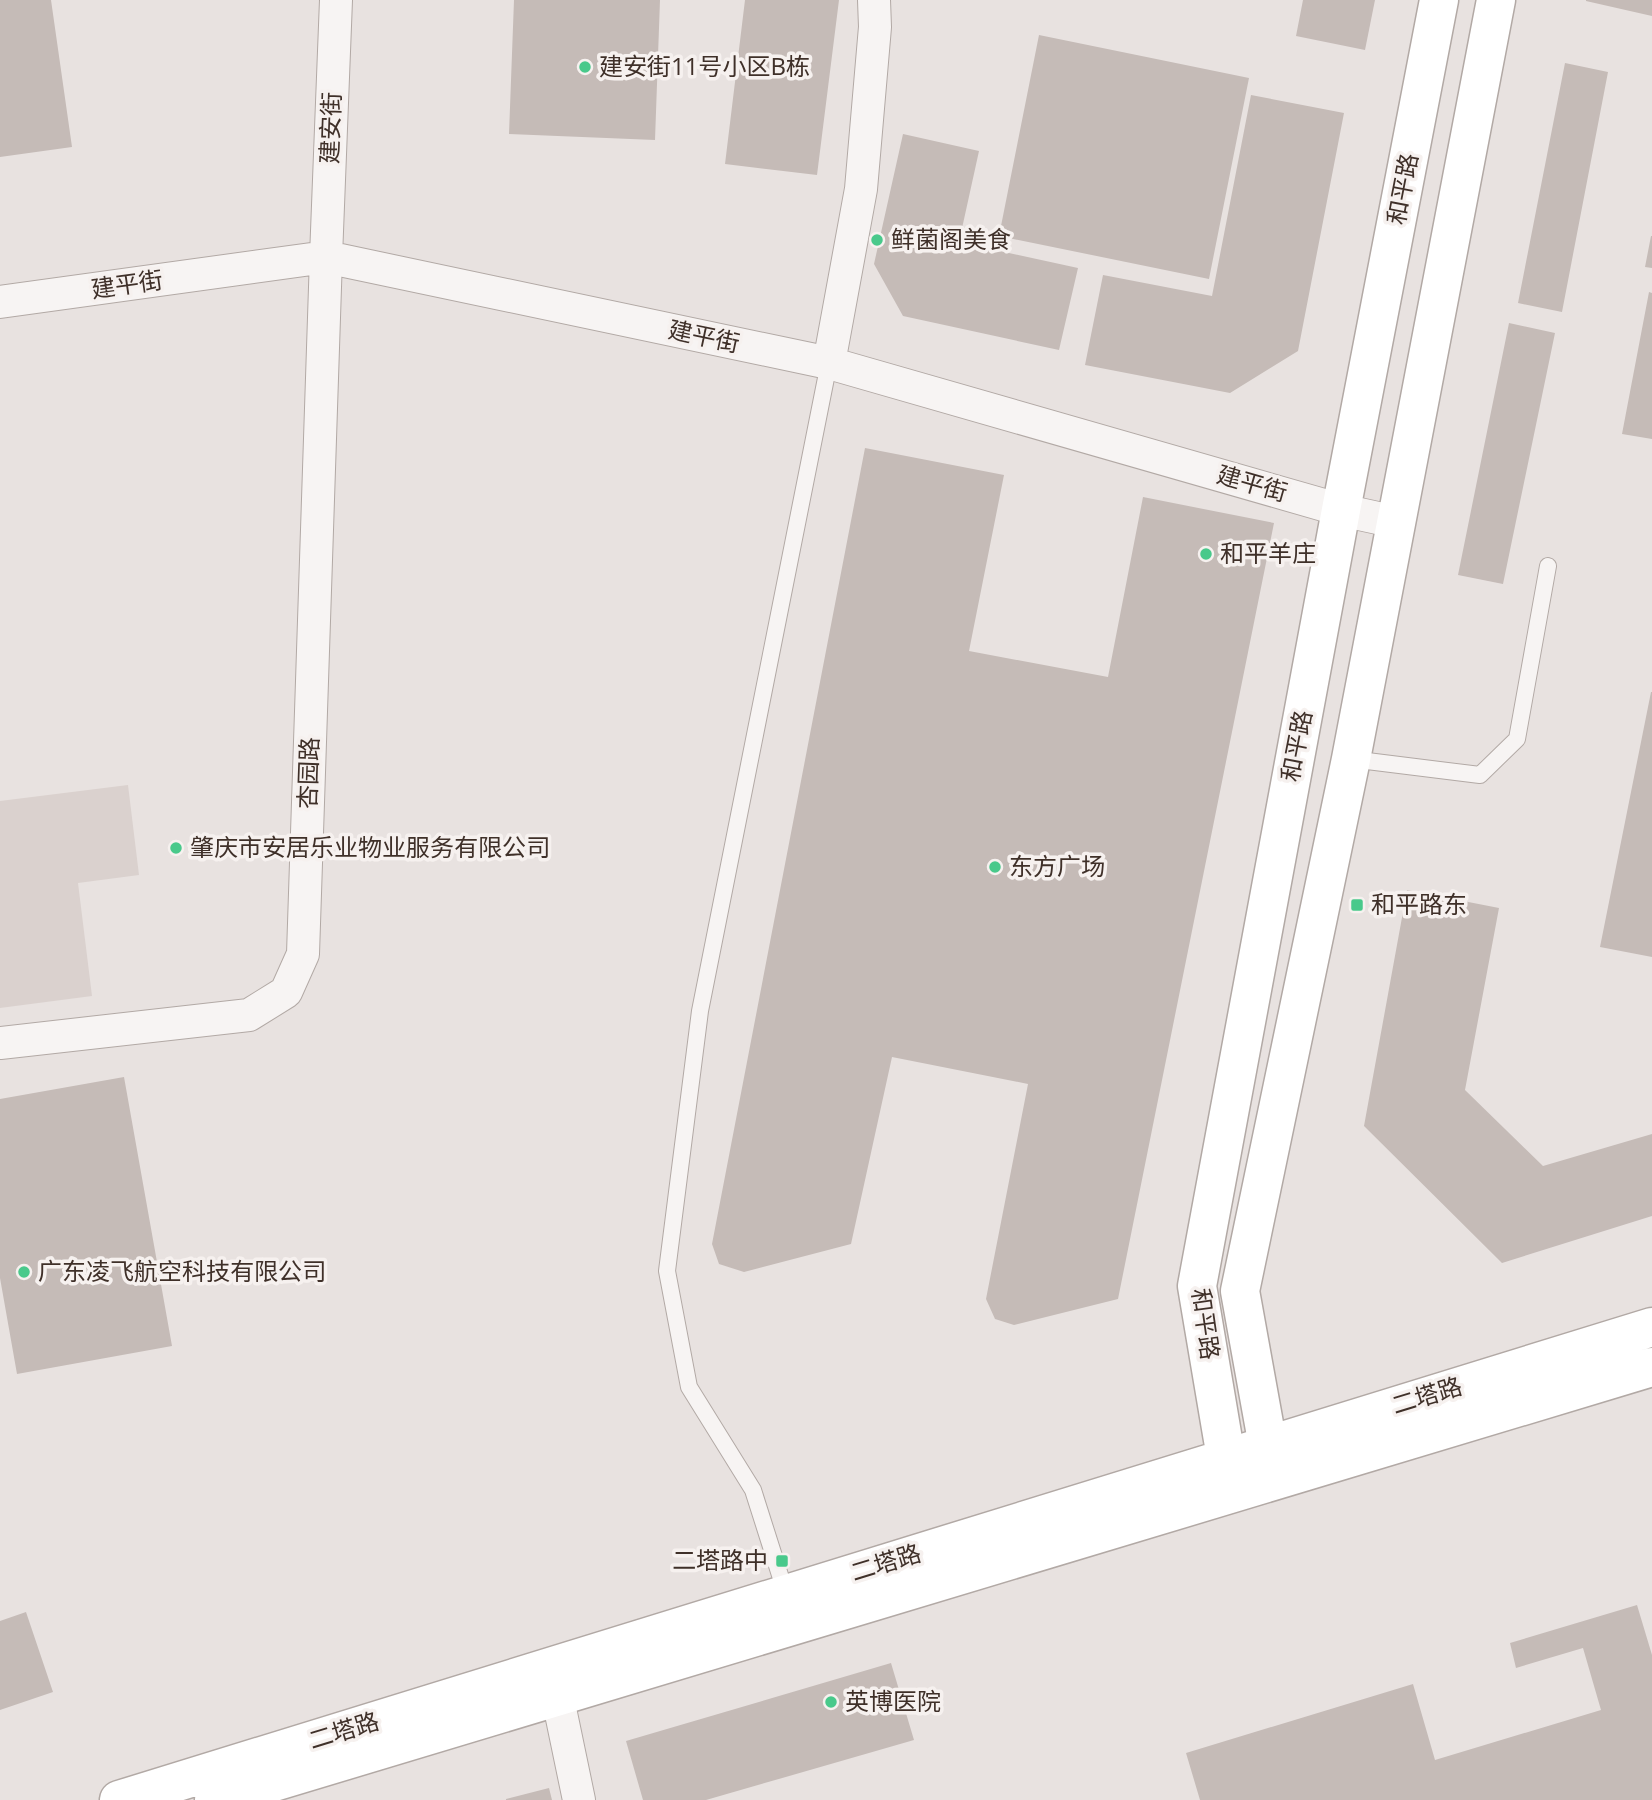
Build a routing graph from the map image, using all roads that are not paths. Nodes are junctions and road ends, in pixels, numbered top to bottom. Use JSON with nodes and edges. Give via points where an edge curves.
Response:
{"nodes":[{"id":1,"x":336,"y":0,"type":"edge"},
{"id":2,"x":874,"y":0,"type":"edge"},
{"id":3,"x":1439,"y":0,"type":"edge"},
{"id":4,"x":1496,"y":0,"type":"edge"},
{"id":5,"x":326,"y":257,"type":"junction"},
{"id":6,"x":0,"y":303,"type":"edge"},
{"id":7,"x":829,"y":363,"type":"junction"},
{"id":8,"x":1341,"y":510,"type":"junction"},
{"id":9,"x":1396,"y":522,"type":"junction"},
{"id":10,"x":1548,"y":566,"type":"dead end"},
{"id":11,"x":1351,"y":759,"type":"junction"},
{"id":12,"x":0,"y":1043,"type":"edge"},
{"id":13,"x":1652,"y":1327,"type":"edge"},
{"id":14,"x":1652,"y":1367,"type":"edge"},
{"id":15,"x":1272,"y":1463,"type":"junction"},
{"id":16,"x":1229,"y":1476,"type":"junction"},
{"id":17,"x":786,"y":1594,"type":"junction"},
{"id":18,"x":554,"y":1681,"type":"junction"},
{"id":19,"x":119,"y":1800,"type":"edge"},
{"id":20,"x":214,"y":1800,"type":"edge"},
{"id":21,"x":579,"y":1800,"type":"edge"}],
"edges":[{"from":1,"to":5,"type":"street","name":"建安街"},
{"from":2,"to":7,"type":"street","via":[[861,189]]},
{"from":3,"to":8,"type":"street","name":"和平路"},
{"from":4,"to":9,"type":"street","name":"和平路"},
{"from":5,"to":6,"type":"street","name":"建平街"},
{"from":5,"to":7,"type":"street","name":"建平街"},
{"from":5,"to":12,"type":"street","name":"杏园路","via":[[303,954],[286,992],[249,1015]]},
{"from":7,"to":8,"type":"street","name":"建平街"},
{"from":7,"to":17,"type":"lane","via":[[700,1011],[667,1271],[689,1387],[753,1490]]},
{"from":8,"to":9,"type":"street","name":"建平街"},
{"from":8,"to":16,"type":"street","name":"和平路","via":[[1197,1286]]},
{"from":9,"to":11,"type":"street","name":"和平路"},
{"from":10,"to":11,"type":"lane","via":[[1517,739],[1480,775]]},
{"from":11,"to":15,"type":"street","name":"和平路","via":[[1240,1291]]},
{"from":13,"to":15,"type":"street","name":"二塔路"},
{"from":14,"to":15,"type":"street","name":"二塔路"},
{"from":15,"to":16,"type":"street","name":"二塔路"},
{"from":16,"to":17,"type":"street","name":"二塔路"},
{"from":16,"to":18,"type":"street","name":"二塔路"},
{"from":17,"to":18,"type":"street","name":"二塔路"},
{"from":18,"to":19,"type":"street","name":"二塔路"},
{"from":18,"to":20,"type":"street","name":"二塔路"},
{"from":18,"to":21,"type":"street"}]}
